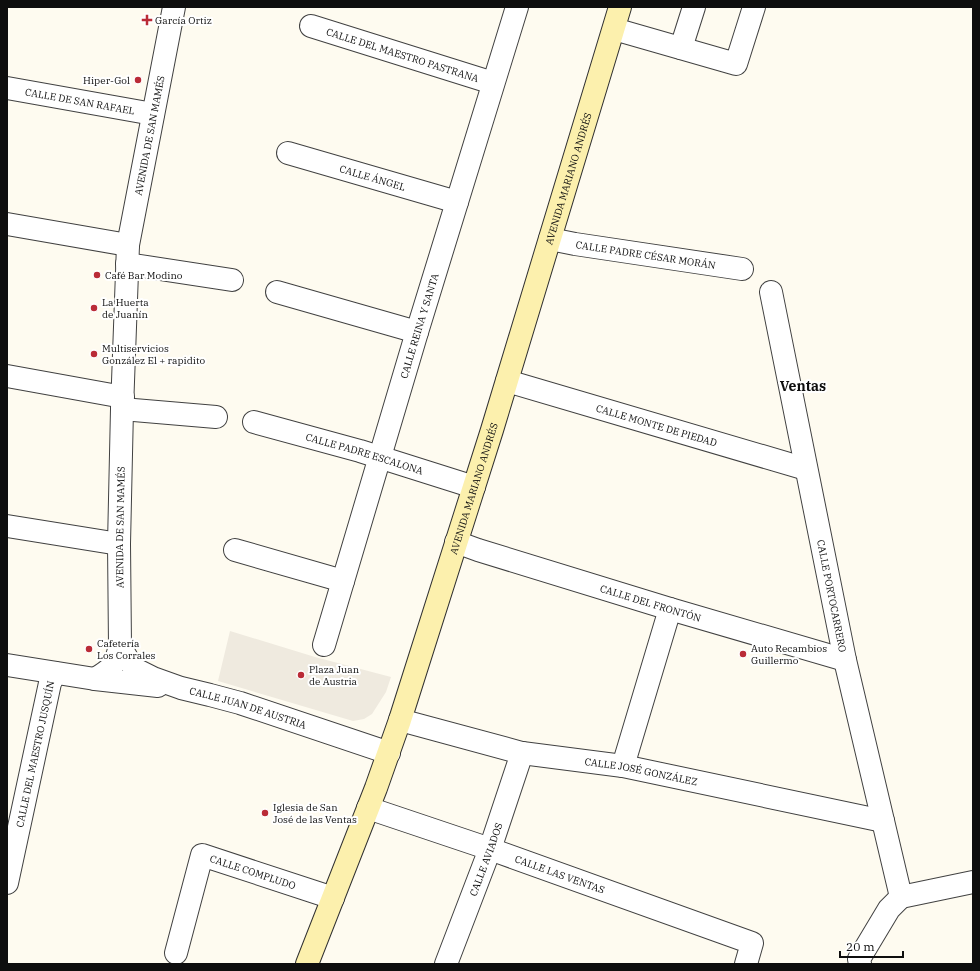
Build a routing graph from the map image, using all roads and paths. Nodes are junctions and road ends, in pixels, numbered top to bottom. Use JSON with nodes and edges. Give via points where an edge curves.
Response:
{"nodes":[{"id":1,"x":174,"y":7,"type":"edge"},
{"id":2,"x":517,"y":7,"type":"edge"},
{"id":3,"x":620,"y":7,"type":"edge"},
{"id":4,"x":694,"y":7,"type":"edge"},
{"id":5,"x":754,"y":7,"type":"edge"},
{"id":6,"x":311,"y":26,"type":"dead end"},
{"id":7,"x":614,"y":29,"type":"junction"},
{"id":8,"x":681,"y":48,"type":"junction"},
{"id":9,"x":494,"y":83,"type":"junction"},
{"id":10,"x":7,"y":88,"type":"edge"},
{"id":11,"x":153,"y":114,"type":"junction"},
{"id":12,"x":288,"y":153,"type":"dead end"},
{"id":13,"x":457,"y":202,"type":"junction"},
{"id":14,"x":7,"y":224,"type":"edge"},
{"id":15,"x":550,"y":239,"type":"junction"},
{"id":16,"x":127,"y":254,"type":"junction"},
{"id":17,"x":742,"y":269,"type":"dead end"},
{"id":18,"x":232,"y":280,"type":"dead end"},
{"id":19,"x":278,"y":292,"type":"dead end"},
{"id":20,"x":771,"y":292,"type":"dead end"},
{"id":21,"x":417,"y":332,"type":"junction"},
{"id":22,"x":7,"y":376,"type":"edge"},
{"id":23,"x":507,"y":381,"type":"junction"},
{"id":24,"x":122,"y":403,"type":"junction"},
{"id":25,"x":216,"y":417,"type":"dead end"},
{"id":26,"x":254,"y":422,"type":"dead end"},
{"id":27,"x":379,"y":457,"type":"junction"},
{"id":28,"x":806,"y":469,"type":"junction"},
{"id":29,"x":474,"y":487,"type":"junction"},
{"id":30,"x":7,"y":526,"type":"edge"},
{"id":31,"x":456,"y":542,"type":"junction"},
{"id":32,"x":119,"y":544,"type":"junction"},
{"id":33,"x":235,"y":550,"type":"dead end"},
{"id":34,"x":343,"y":581,"type":"junction"},
{"id":35,"x":670,"y":609,"type":"junction"},
{"id":36,"x":324,"y":645,"type":"dead end"},
{"id":37,"x":120,"y":646,"type":"junction"},
{"id":38,"x":845,"y":660,"type":"junction"},
{"id":39,"x":7,"y":665,"type":"edge"},
{"id":40,"x":55,"y":673,"type":"junction"},
{"id":41,"x":95,"y":679,"type":"junction"},
{"id":42,"x":181,"y":688,"type":"junction"},
{"id":43,"x":400,"y":720,"type":"junction"},
{"id":44,"x":389,"y":753,"type":"junction"},
{"id":45,"x":522,"y":753,"type":"junction"},
{"id":46,"x":623,"y":766,"type":"junction"},
{"id":47,"x":368,"y":808,"type":"junction"},
{"id":48,"x":883,"y":821,"type":"junction"},
{"id":49,"x":490,"y":850,"type":"junction"},
{"id":50,"x":973,"y":882,"type":"edge"},
{"id":51,"x":7,"y":883,"type":"edge"},
{"id":52,"x":333,"y":898,"type":"junction"},
{"id":53,"x":901,"y":898,"type":"junction"},
{"id":54,"x":176,"y":953,"type":"dead end"},
{"id":55,"x":449,"y":963,"type":"edge"},
{"id":56,"x":307,"y":964,"type":"edge"},
{"id":57,"x":746,"y":964,"type":"edge"},
{"id":58,"x":860,"y":964,"type":"edge"}],
"edges":[{"from":1,"to":11,"type":"street","name":"AVENIDA DE SAN MAMÉS"},
{"from":2,"to":9,"type":"street","name":"CALLE REINA Y SANTA"},
{"from":3,"to":7,"type":"main road","name":"AVENIDA MARIANO ANDRÉS"},
{"from":4,"to":8,"type":"street"},
{"from":5,"to":8,"type":"street","via":[[736,64]]},
{"from":6,"to":9,"type":"street","name":"CALLE DEL MAESTRO PASTRANA"},
{"from":7,"to":8,"type":"street"},
{"from":7,"to":15,"type":"main road","name":"AVENIDA MARIANO ANDRÉS"},
{"from":9,"to":13,"type":"street","name":"CALLE REINA Y SANTA"},
{"from":10,"to":11,"type":"street","name":"CALLE DE SAN RAFAEL"},
{"from":11,"to":16,"type":"street","name":"AVENIDA DE SAN MAMÉS"},
{"from":12,"to":13,"type":"street","name":"CALLE ÁNGEL"},
{"from":13,"to":21,"type":"street","name":"CALLE REINA Y SANTA"},
{"from":14,"to":16,"type":"street"},
{"from":15,"to":17,"type":"street","name":"CALLE PADRE CÉSAR MORÁN"},
{"from":15,"to":23,"type":"main road","name":"AVENIDA MARIANO ANDRÉS"},
{"from":16,"to":18,"type":"street"},
{"from":16,"to":24,"type":"street","name":"AVENIDA DE SAN MAMÉS"},
{"from":19,"to":21,"type":"street"},
{"from":20,"to":28,"type":"street","name":"CALLE PORTOCARRERO"},
{"from":21,"to":27,"type":"street","name":"CALLE REINA Y SANTA"},
{"from":22,"to":24,"type":"street"},
{"from":23,"to":28,"type":"street","name":"CALLE MONTE DE PIEDAD"},
{"from":23,"to":29,"type":"main road","name":"AVENIDA MARIANO ANDRÉS"},
{"from":24,"to":25,"type":"street"},
{"from":24,"to":32,"type":"street","name":"AVENIDA DE SAN MAMÉS"},
{"from":26,"to":27,"type":"street","name":"CALLE PADRE ESCALONA"},
{"from":27,"to":29,"type":"street","name":"CALLE PADRE ESCALONA"},
{"from":27,"to":34,"type":"street","name":"CALLE REINA Y SANTA"},
{"from":28,"to":38,"type":"street","name":"CALLE PORTOCARRERO"},
{"from":29,"to":31,"type":"main road","name":"AVENIDA MARIANO ANDRÉS"},
{"from":30,"to":32,"type":"street"},
{"from":31,"to":35,"type":"street","name":"CALLE DEL FRONTÓN"},
{"from":31,"to":43,"type":"main road","name":"AVENIDA MARIANO ANDRÉS"},
{"from":32,"to":37,"type":"street","name":"AVENIDA DE SAN MAMÉS"},
{"from":33,"to":34,"type":"street"},
{"from":34,"to":36,"type":"street","name":"CALLE REINA Y SANTA"},
{"from":35,"to":38,"type":"street","name":"CALLE DEL FRONTÓN"},
{"from":35,"to":46,"type":"street"},
{"from":37,"to":41,"type":"street","via":[[117,660],[109,670]]},
{"from":37,"to":42,"type":"street","name":"CALLE JUAN DE AUSTRIA","via":[[137,670]]},
{"from":38,"to":48,"type":"street","name":"CALLE PORTOCARRERO"},
{"from":39,"to":40,"type":"street"},
{"from":40,"to":41,"type":"street"},
{"from":40,"to":51,"type":"street","name":"CALLE DEL MAESTRO JUSQUÍN","via":[[50,683]]},
{"from":41,"to":42,"type":"street"},
{"from":42,"to":44,"type":"street","name":"CALLE JUAN DE AUSTRIA","via":[[240,704]]},
{"from":43,"to":44,"type":"main road","name":"AVENIDA MARIANO ANDRÉS"},
{"from":43,"to":45,"type":"street","name":"CALLE JOSÉ GONZÁLEZ"},
{"from":44,"to":47,"type":"main road","name":"AVENIDA MARIANO ANDRÉS"},
{"from":45,"to":46,"type":"street","name":"CALLE JOSÉ GONZÁLEZ"},
{"from":45,"to":49,"type":"street","name":"CALLE AVIADOS"},
{"from":46,"to":48,"type":"street","name":"CALLE JOSÉ GONZÁLEZ"},
{"from":47,"to":49,"type":"street","name":"CALLE LAS VENTAS"},
{"from":47,"to":52,"type":"main road","name":"AVENIDA MARIANO ANDRÉS"},
{"from":48,"to":53,"type":"street","name":"CALLE PORTOCARRERO"},
{"from":49,"to":55,"type":"street","name":"CALLE AVIADOS"},
{"from":49,"to":57,"type":"street","name":"CALLE LAS VENTAS","via":[[752,943]]},
{"from":50,"to":53,"type":"street"},
{"from":52,"to":54,"type":"street","name":"CALLE COMPLUDO","via":[[202,855]]},
{"from":52,"to":56,"type":"main road","name":"AVENIDA MARIANO ANDRÉS"},
{"from":53,"to":58,"type":"street","via":[[889,909],[859,959]]}]}
